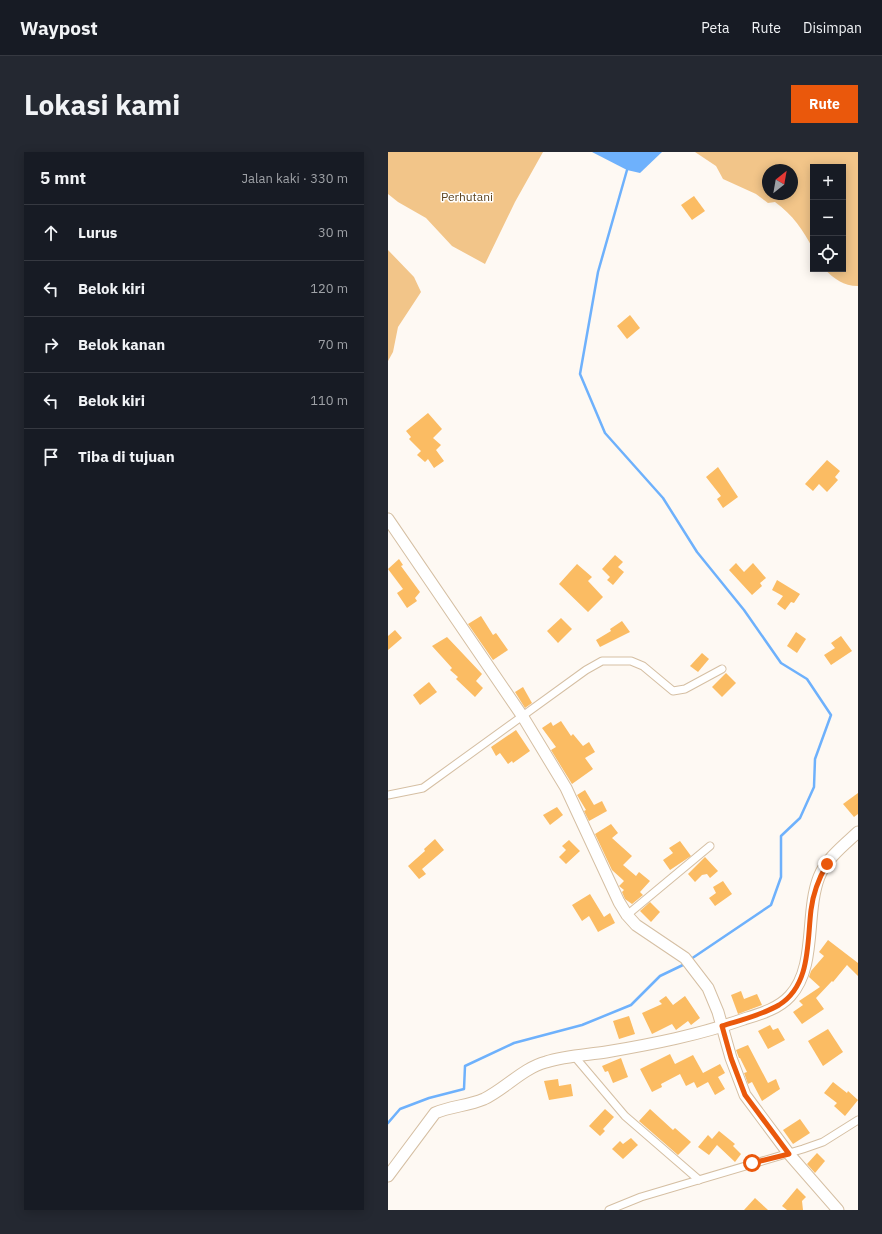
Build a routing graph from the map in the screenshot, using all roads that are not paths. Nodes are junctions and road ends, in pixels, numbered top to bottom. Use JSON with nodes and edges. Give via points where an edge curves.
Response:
{"nodes":[{"id":1,"x":388,"y":518,"type":"edge"},
{"id":2,"x":722,"y":669,"type":"dead end"},
{"id":3,"x":523,"y":717,"type":"junction"},
{"id":4,"x":388,"y":795,"type":"edge"},
{"id":5,"x":858,"y":832,"type":"edge"},
{"id":6,"x":710,"y":846,"type":"dead end"},
{"id":7,"x":627,"y":915,"type":"junction"},
{"id":8,"x":722,"y":1026,"type":"junction"},
{"id":9,"x":575,"y":1057,"type":"junction"},
{"id":10,"x":858,"y":1120,"type":"edge"},
{"id":11,"x":789,"y":1154,"type":"junction"},
{"id":12,"x":388,"y":1176,"type":"edge"},
{"id":13,"x":699,"y":1180,"type":"junction"},
{"id":14,"x":609,"y":1210,"type":"edge"},
{"id":15,"x":838,"y":1210,"type":"edge"}],
"edges":[{"from":1,"to":3,"type":"street"},
{"from":2,"to":3,"type":"street","via":[[685,689],[673,691],[643,666],[615,660],[602,661]]},
{"from":3,"to":4,"type":"street","via":[[423,788]]},
{"from":3,"to":7,"type":"street","via":[[566,788]]},
{"from":5,"to":8,"type":"street","via":[[827,864],[820,876],[811,909],[808,946],[802,975],[797,987],[779,1005]]},
{"from":6,"to":7,"type":"street"},
{"from":7,"to":8,"type":"street","via":[[646,933],[685,958],[713,999]]},
{"from":8,"to":9,"type":"street","via":[[663,1042]]},
{"from":8,"to":11,"type":"street","via":[[745,1095]]},
{"from":9,"to":12,"type":"street","via":[[539,1064],[483,1099],[435,1113]]},
{"from":9,"to":13,"type":"street","via":[[625,1116]]},
{"from":10,"to":11,"type":"street","via":[[823,1142]]},
{"from":11,"to":13,"type":"street"},
{"from":11,"to":15,"type":"street"},
{"from":13,"to":14,"type":"street","via":[[641,1197]]}]}
